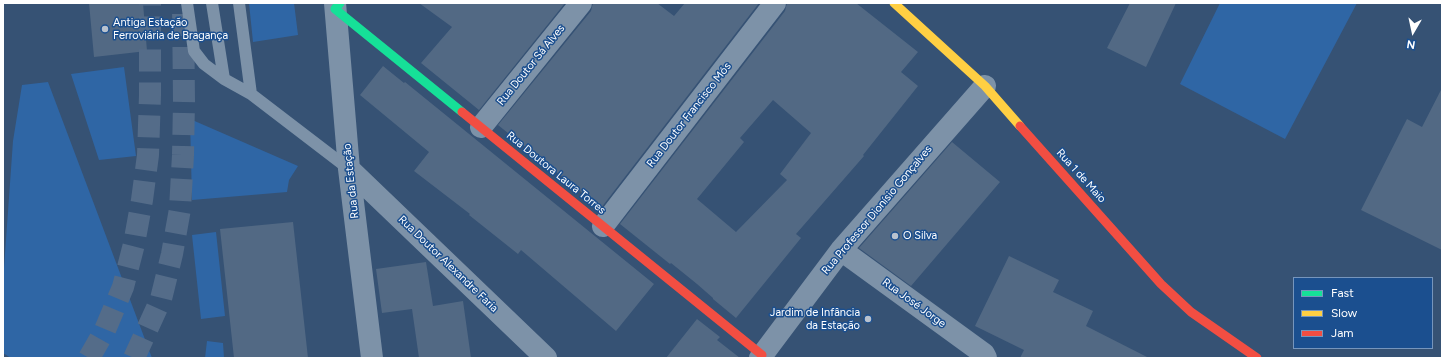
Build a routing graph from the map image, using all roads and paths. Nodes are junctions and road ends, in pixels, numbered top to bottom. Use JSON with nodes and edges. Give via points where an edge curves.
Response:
{"nodes":[{"id":1,"x":187,"y":3,"type":"edge"},
{"id":2,"x":212,"y":3,"type":"edge"},
{"id":3,"x":240,"y":3,"type":"edge"},
{"id":4,"x":581,"y":3,"type":"edge"},
{"id":5,"x":775,"y":3,"type":"edge"},
{"id":6,"x":894,"y":3,"type":"edge"},
{"id":7,"x":337,"y":5,"type":"edge"},
{"id":8,"x":224,"y":79,"type":"junction"},
{"id":9,"x":985,"y":86,"type":"junction"},
{"id":10,"x":251,"y":94,"type":"junction"},
{"id":11,"x":481,"y":127,"type":"junction"},
{"id":12,"x":349,"y":169,"type":"junction"},
{"id":13,"x":603,"y":226,"type":"junction"},
{"id":14,"x":841,"y":250,"type":"junction"},
{"id":15,"x":761,"y":356,"type":"edge"},
{"id":16,"x":987,"y":357,"type":"edge"},
{"id":17,"x":372,"y":358,"type":"edge"},
{"id":18,"x":546,"y":358,"type":"edge"},
{"id":19,"x":1257,"y":358,"type":"edge"}],
"edges":[{"from":1,"to":8,"type":"lane","via":[[194,51],[204,64]]},
{"from":2,"to":8,"type":"lane"},
{"from":3,"to":10,"type":"lane"},
{"from":4,"to":11,"type":"street","name":"Rua Doutor Sá Alves"},
{"from":5,"to":13,"type":"street","name":"Rua Doutor Francisco Mós"},
{"from":6,"to":9,"type":"street","name":"Rua 1 de Maio"},
{"from":7,"to":11,"type":"street","name":"Rua Doutora Laura Torres"},
{"from":7,"to":12,"type":"street","name":"Rua da Estação"},
{"from":8,"to":10,"type":"lane"},
{"from":9,"to":14,"type":"street","name":"Rua Professor Dionísio Gonçalves"},
{"from":9,"to":19,"type":"street","name":"Rua 1 de Maio","via":[[1161,284],[1191,312]]},
{"from":10,"to":12,"type":"lane"},
{"from":11,"to":13,"type":"street","name":"Rua Doutora Laura Torres"},
{"from":12,"to":17,"type":"street","name":"Rua da Estação"},
{"from":12,"to":18,"type":"street","name":"Rua Doutor Alexandre Faria"},
{"from":13,"to":15,"type":"street","name":"Rua Doutora Laura Torres"},
{"from":14,"to":15,"type":"street","name":"Rua Professor Dionísio Gonçalves"},
{"from":14,"to":16,"type":"street","name":"Rua José Jorge"}]}
